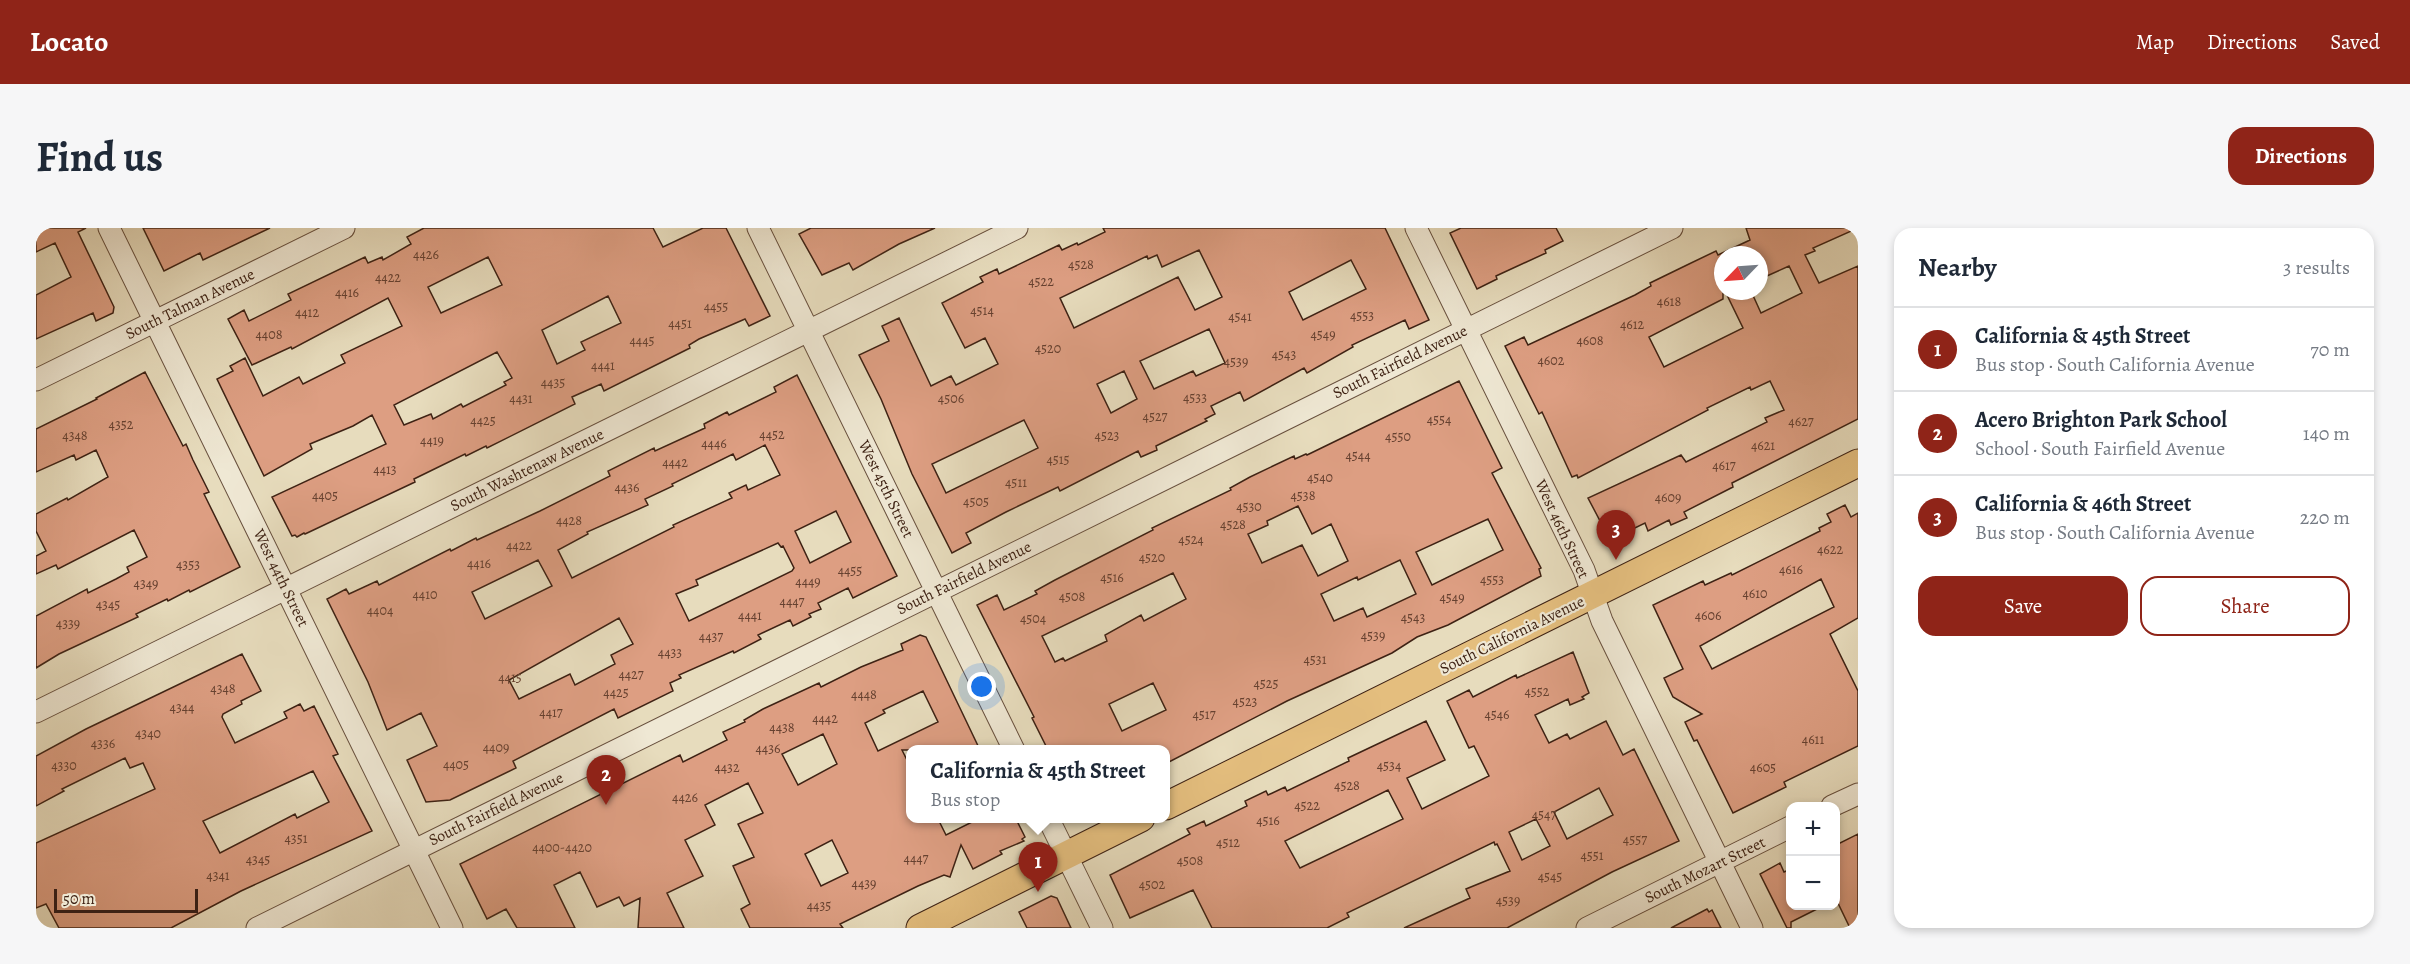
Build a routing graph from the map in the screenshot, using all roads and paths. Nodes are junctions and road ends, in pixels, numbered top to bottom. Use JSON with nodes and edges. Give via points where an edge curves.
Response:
{"nodes":[{"id":1,"x":109,"y":228,"type":"edge"},
{"id":2,"x":344,"y":228,"type":"edge"},
{"id":3,"x":758,"y":228,"type":"edge"},
{"id":4,"x":1017,"y":228,"type":"edge"},
{"id":5,"x":1416,"y":228,"type":"edge"},
{"id":6,"x":1672,"y":228,"type":"edge"},
{"id":7,"x":154,"y":321,"type":"junction"},
{"id":8,"x":1466,"y":330,"type":"junction"},
{"id":9,"x":808,"y":331,"type":"junction"},
{"id":10,"x":36,"y":380,"type":"edge"},
{"id":11,"x":1858,"y":463,"type":"edge"},
{"id":12,"x":286,"y":589,"type":"junction"},
{"id":13,"x":937,"y":592,"type":"junction"},
{"id":14,"x":1592,"y":595,"type":"junction"},
{"id":15,"x":36,"y":712,"type":"edge"},
{"id":16,"x":1012,"y":745,"type":"edge"},
{"id":17,"x":1858,"y":794,"type":"edge"},
{"id":18,"x":1840,"y":803,"type":"edge"},
{"id":19,"x":1170,"y":804,"type":"edge"},
{"id":20,"x":1050,"y":823,"type":"edge"},
{"id":21,"x":1133,"y":823,"type":"edge"},
{"id":22,"x":1786,"y":829,"type":"edge"},
{"id":23,"x":414,"y":850,"type":"junction"},
{"id":24,"x":1067,"y":855,"type":"junction"},
{"id":25,"x":1720,"y":862,"type":"junction"},
{"id":26,"x":257,"y":928,"type":"edge"},
{"id":27,"x":452,"y":928,"type":"edge"},
{"id":28,"x":920,"y":928,"type":"edge"},
{"id":29,"x":1102,"y":928,"type":"edge"},
{"id":30,"x":1587,"y":928,"type":"edge"},
{"id":31,"x":1752,"y":928,"type":"edge"}],
"edges":[{"from":1,"to":7,"type":"street","name":"West 44th Street"},
{"from":2,"to":7,"type":"street","name":"South Talman Avenue"},
{"from":3,"to":9,"type":"street","name":"West 45th Street"},
{"from":4,"to":9,"type":"street","name":"South Washtenaw Avenue"},
{"from":5,"to":8,"type":"street","name":"West 46th Street"},
{"from":6,"to":8,"type":"street","name":"South Fairfield Avenue"},
{"from":7,"to":10,"type":"street","name":"South Talman Avenue"},
{"from":7,"to":12,"type":"street","name":"West 44th Street"},
{"from":8,"to":13,"type":"street","name":"South Fairfield Avenue"},
{"from":8,"to":14,"type":"street","name":"West 46th Street","via":[[1584,570]]},
{"from":9,"to":12,"type":"street","name":"South Washtenaw Avenue"},
{"from":9,"to":13,"type":"street","name":"West 45th Street"},
{"from":11,"to":14,"type":"main road","name":"South California Avenue"},
{"from":12,"to":15,"type":"street","name":"South Washtenaw Avenue"},
{"from":12,"to":23,"type":"street","name":"West 44th Street"},
{"from":13,"to":16,"type":"street","name":"West 45th Street"},
{"from":13,"to":23,"type":"street","name":"South Fairfield Avenue"},
{"from":14,"to":19,"type":"main road","name":"South California Avenue"},
{"from":14,"to":25,"type":"street","name":"West 46th Street"},
{"from":17,"to":18,"type":"street"},
{"from":20,"to":24,"type":"street"},
{"from":21,"to":24,"type":"main road"},
{"from":22,"to":25,"type":"street","name":"South Mozart Street"},
{"from":23,"to":26,"type":"street","name":"South Fairfield Avenue"},
{"from":23,"to":27,"type":"street","name":"West 44th Street"},
{"from":24,"to":28,"type":"main road"},
{"from":24,"to":29,"type":"street"},
{"from":25,"to":30,"type":"street","name":"South Mozart Street"},
{"from":25,"to":31,"type":"street","name":"West 46th Street"}]}
